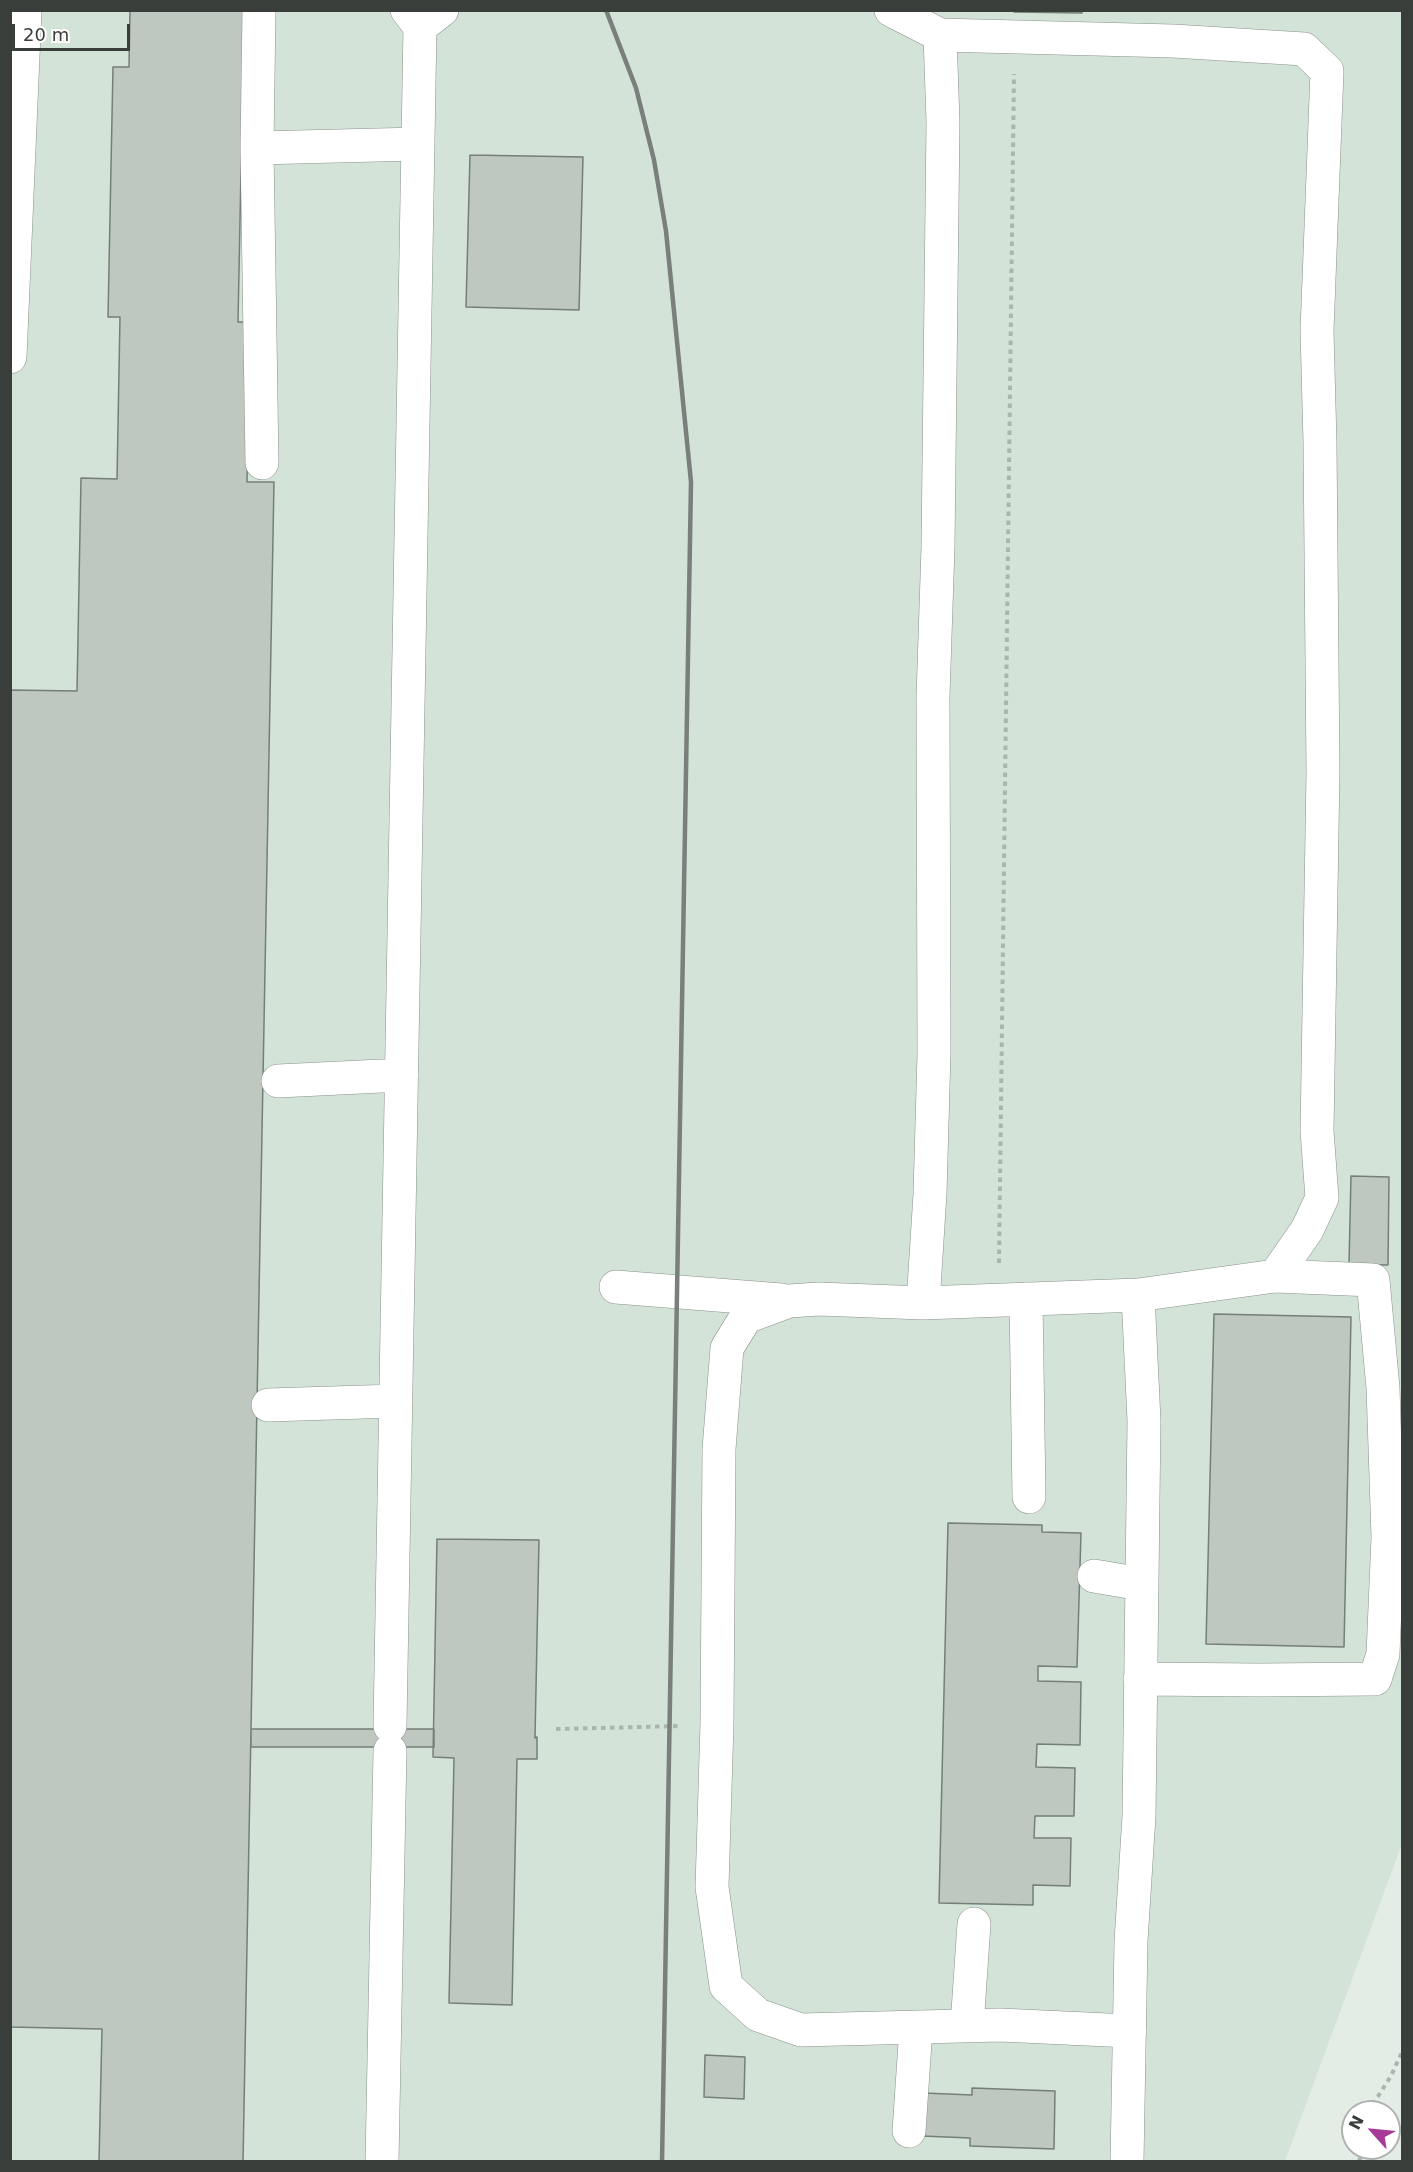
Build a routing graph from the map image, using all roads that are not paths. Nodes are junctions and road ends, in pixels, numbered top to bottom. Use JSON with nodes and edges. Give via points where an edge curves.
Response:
{"nodes":[{"id":1,"x":25,"y":10,"type":"edge"},
{"id":2,"x":260,"y":10,"type":"edge"},
{"id":3,"x":891,"y":10,"type":"edge"},
{"id":4,"x":423,"y":16,"type":"edge"},
{"id":5,"x":940,"y":35,"type":"junction"},
{"id":6,"x":418,"y":144,"type":"junction"},
{"id":7,"x":256,"y":148,"type":"junction"},
{"id":8,"x":10,"y":357,"type":"edge"},
{"id":9,"x":262,"y":463,"type":"dead end"},
{"id":10,"x":402,"y":1075,"type":"junction"},
{"id":11,"x":278,"y":1081,"type":"dead end"},
{"id":12,"x":1275,"y":1275,"type":"junction"},
{"id":13,"x":616,"y":1287,"type":"dead end"},
{"id":14,"x":1138,"y":1295,"type":"junction"},
{"id":15,"x":1012,"y":1300,"type":"junction"},
{"id":16,"x":789,"y":1301,"type":"junction"},
{"id":17,"x":922,"y":1303,"type":"junction"},
{"id":18,"x":396,"y":1401,"type":"junction"},
{"id":19,"x":268,"y":1405,"type":"dead end"},
{"id":20,"x":1029,"y":1497,"type":"dead end"},
{"id":21,"x":1094,"y":1576,"type":"dead end"},
{"id":22,"x":1141,"y":1584,"type":"junction"},
{"id":23,"x":1140,"y":1678,"type":"junction"},
{"id":24,"x":974,"y":1924,"type":"dead end"},
{"id":25,"x":968,"y":2026,"type":"junction"},
{"id":26,"x":916,"y":2028,"type":"junction"},
{"id":27,"x":1130,"y":2031,"type":"junction"},
{"id":28,"x":909,"y":2131,"type":"dead end"},
{"id":29,"x":382,"y":2162,"type":"edge"},
{"id":30,"x":1127,"y":2162,"type":"edge"}],
"edges":[{"from":1,"to":8,"type":"lane"},
{"from":2,"to":7,"type":"lane"},
{"from":3,"to":5,"type":"lane"},
{"from":4,"to":6,"type":"lane"},
{"from":5,"to":12,"type":"lane","via":[[1304,49],[1327,71],[1317,331],[1323,761],[1317,1131],[1322,1198],[1307,1230]]},
{"from":5,"to":17,"type":"lane","via":[[943,122],[933,697],[934,1053]]},
{"from":6,"to":7,"type":"lane"},
{"from":6,"to":10,"type":"lane"},
{"from":7,"to":9,"type":"lane"},
{"from":10,"to":11,"type":"lane"},
{"from":10,"to":18,"type":"lane"},
{"from":12,"to":14,"type":"lane"},
{"from":12,"to":23,"type":"lane","via":[[1373,1280],[1383,1388],[1388,1537],[1383,1654],[1375,1679]]},
{"from":13,"to":16,"type":"lane"},
{"from":14,"to":15,"type":"lane"},
{"from":14,"to":22,"type":"lane","via":[[1144,1421]]},
{"from":15,"to":17,"type":"lane"},
{"from":15,"to":20,"type":"lane"},
{"from":16,"to":17,"type":"lane"},
{"from":16,"to":26,"type":"lane","via":[[746,1317],[728,1348],[719,1449],[712,1887],[726,1986],[758,2015],[801,2030]]},
{"from":18,"to":19,"type":"lane"},
{"from":18,"to":29,"type":"lane"},
{"from":21,"to":22,"type":"lane"},
{"from":22,"to":23,"type":"lane"},
{"from":23,"to":27,"type":"lane"},
{"from":24,"to":25,"type":"lane"},
{"from":25,"to":26,"type":"lane"},
{"from":25,"to":27,"type":"lane"},
{"from":26,"to":28,"type":"lane"},
{"from":27,"to":30,"type":"lane"}]}
